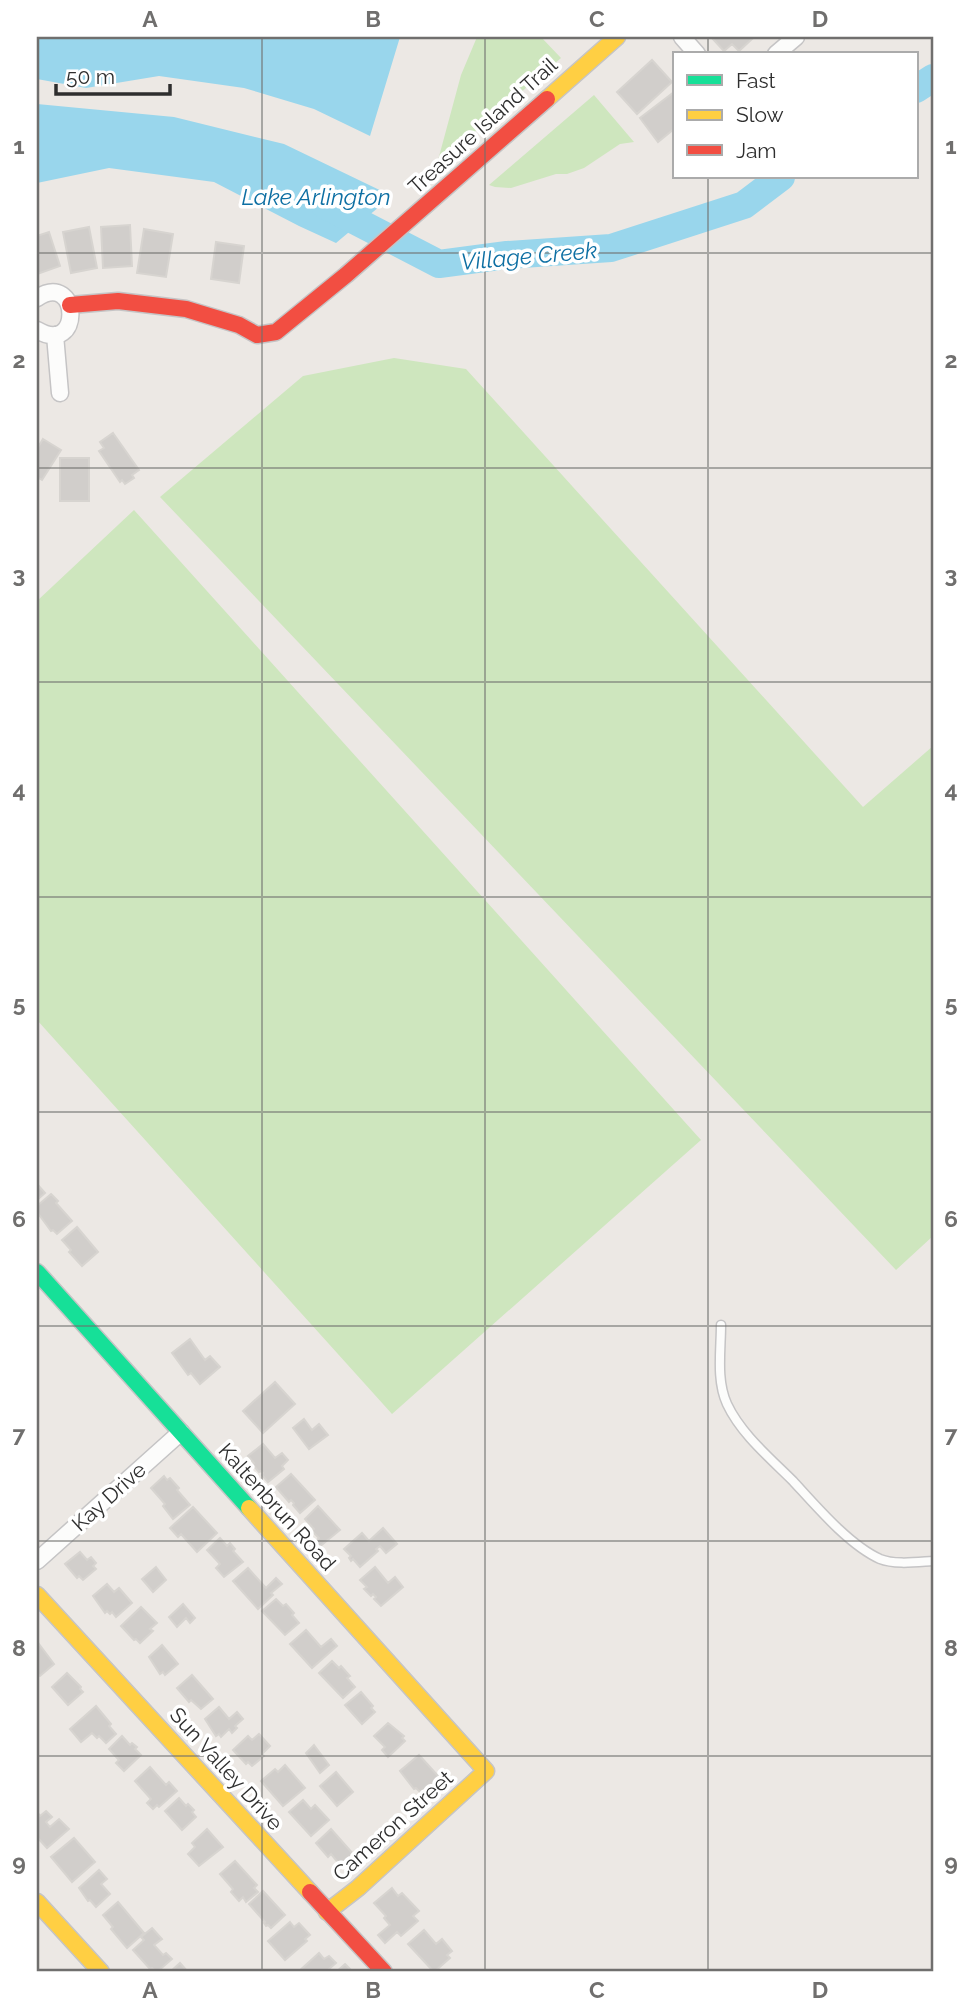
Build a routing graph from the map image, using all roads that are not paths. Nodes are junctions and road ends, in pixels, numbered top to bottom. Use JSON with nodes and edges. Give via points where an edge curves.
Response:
{"nodes":[{"id":1,"x":617,"y":37,"type":"edge"},
{"id":2,"x":682,"y":37,"type":"edge"},
{"id":3,"x":796,"y":37,"type":"edge"},
{"id":4,"x":695,"y":52,"type":"edge"},
{"id":5,"x":778,"y":52,"type":"edge"},
{"id":6,"x":37,"y":298,"type":"edge"},
{"id":7,"x":70,"y":305,"type":"junction"},
{"id":8,"x":37,"y":330,"type":"edge"},
{"id":9,"x":55,"y":335,"type":"junction"},
{"id":10,"x":60,"y":393,"type":"dead end"},
{"id":11,"x":37,"y":1272,"type":"edge"},
{"id":12,"x":721,"y":1325,"type":"dead end"},
{"id":13,"x":181,"y":1432,"type":"junction"},
{"id":14,"x":37,"y":1561,"type":"edge"},
{"id":15,"x":933,"y":1562,"type":"edge"},
{"id":16,"x":37,"y":1595,"type":"edge"},
{"id":17,"x":486,"y":1771,"type":"joint"},
{"id":18,"x":37,"y":1902,"type":"edge"},
{"id":19,"x":327,"y":1912,"type":"junction"},
{"id":20,"x":101,"y":1972,"type":"edge"},
{"id":21,"x":384,"y":1972,"type":"edge"}],
"edges":[{"from":1,"to":7,"type":"street","name":"Treasure Island Trail","via":[[276,332],[257,335],[186,309],[118,301]]},
{"from":2,"to":4,"type":"street"},
{"from":3,"to":5,"type":"street"},
{"from":6,"to":7,"type":"street","via":[[53,293]]},
{"from":7,"to":9,"type":"street","via":[[70,324]]},
{"from":8,"to":9,"type":"street"},
{"from":9,"to":10,"type":"street"},
{"from":11,"to":13,"type":"street","name":"Kaltenbrun Road"},
{"from":12,"to":15,"type":"lane","via":[[720,1378],[726,1403],[740,1426],[860,1547],[882,1560]]},
{"from":13,"to":14,"type":"street","name":"Kay Drive"},
{"from":13,"to":17,"type":"street","name":"Kaltenbrun Road"},
{"from":16,"to":19,"type":"street","name":"Sun Valley Drive"},
{"from":17,"to":19,"type":"street","name":"Cameron Street"},
{"from":18,"to":20,"type":"street"},
{"from":19,"to":21,"type":"street","name":"Sun Valley Drive"}]}
